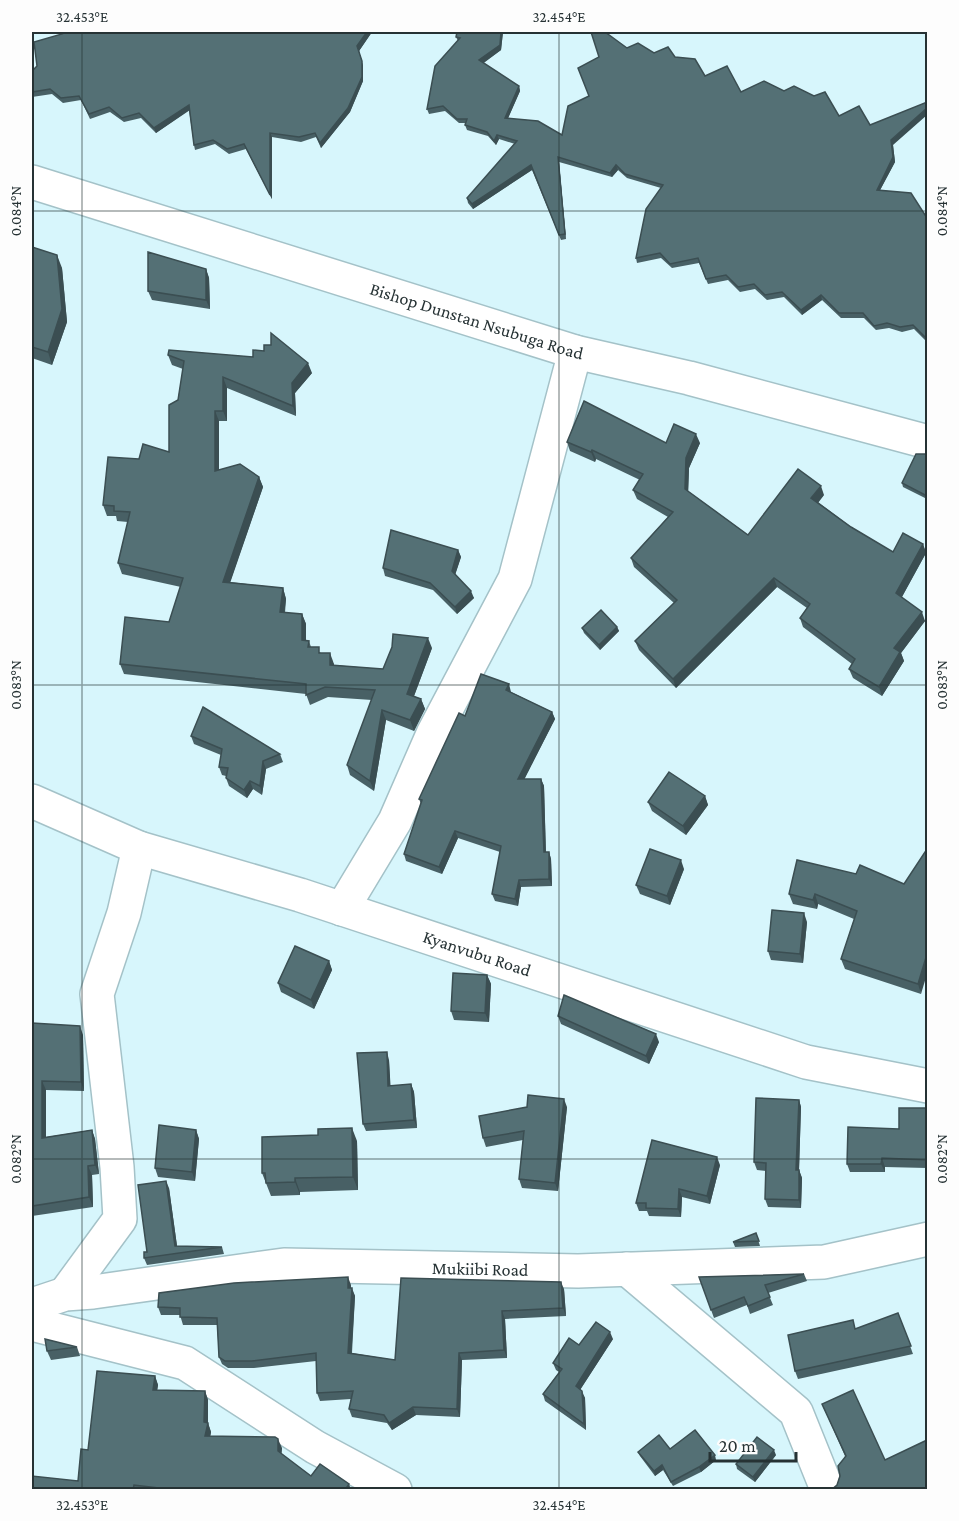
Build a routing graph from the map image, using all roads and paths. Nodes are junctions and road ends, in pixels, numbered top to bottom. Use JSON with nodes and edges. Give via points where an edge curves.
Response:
{"nodes":[{"id":1,"x":32,"y":182,"type":"edge"},
{"id":2,"x":575,"y":352,"type":"junction"},
{"id":3,"x":927,"y":442,"type":"edge"},
{"id":4,"x":32,"y":801,"type":"edge"},
{"id":5,"x":139,"y":848,"type":"junction"},
{"id":6,"x":342,"y":909,"type":"junction"},
{"id":7,"x":927,"y":1086,"type":"edge"},
{"id":8,"x":927,"y":1239,"type":"edge"},
{"id":9,"x":627,"y":1269,"type":"junction"},
{"id":10,"x":65,"y":1294,"type":"junction"},
{"id":11,"x":32,"y":1305,"type":"edge"},
{"id":12,"x":32,"y":1324,"type":"edge"},
{"id":13,"x":825,"y":1484,"type":"dead end"},
{"id":14,"x":395,"y":1490,"type":"edge"}],
"edges":[{"from":1,"to":2,"type":"street","name":"Bishop Dunstan Nsubuga Road"},
{"from":2,"to":3,"type":"street","name":"Bishop Dunstan Nsubuga Road","via":[[689,378]]},
{"from":2,"to":6,"type":"street","via":[[515,579],[433,734],[395,821]]},
{"from":4,"to":5,"type":"street","name":"Kyanvubu Road"},
{"from":5,"to":6,"type":"street","name":"Kyanvubu Road"},
{"from":5,"to":10,"type":"street","via":[[124,913],[97,994],[120,1219]]},
{"from":6,"to":7,"type":"street","name":"Kyanvubu Road","via":[[806,1062]]},
{"from":8,"to":9,"type":"street","name":"Mukiibi Road","via":[[824,1262]]},
{"from":9,"to":10,"type":"street","name":"Mukiibi Road","via":[[284,1265]]},
{"from":9,"to":13,"type":"street","via":[[796,1412]]},
{"from":10,"to":11,"type":"street","name":"Mukiibi Road"},
{"from":12,"to":14,"type":"street","via":[[185,1363],[315,1446]]}]}
